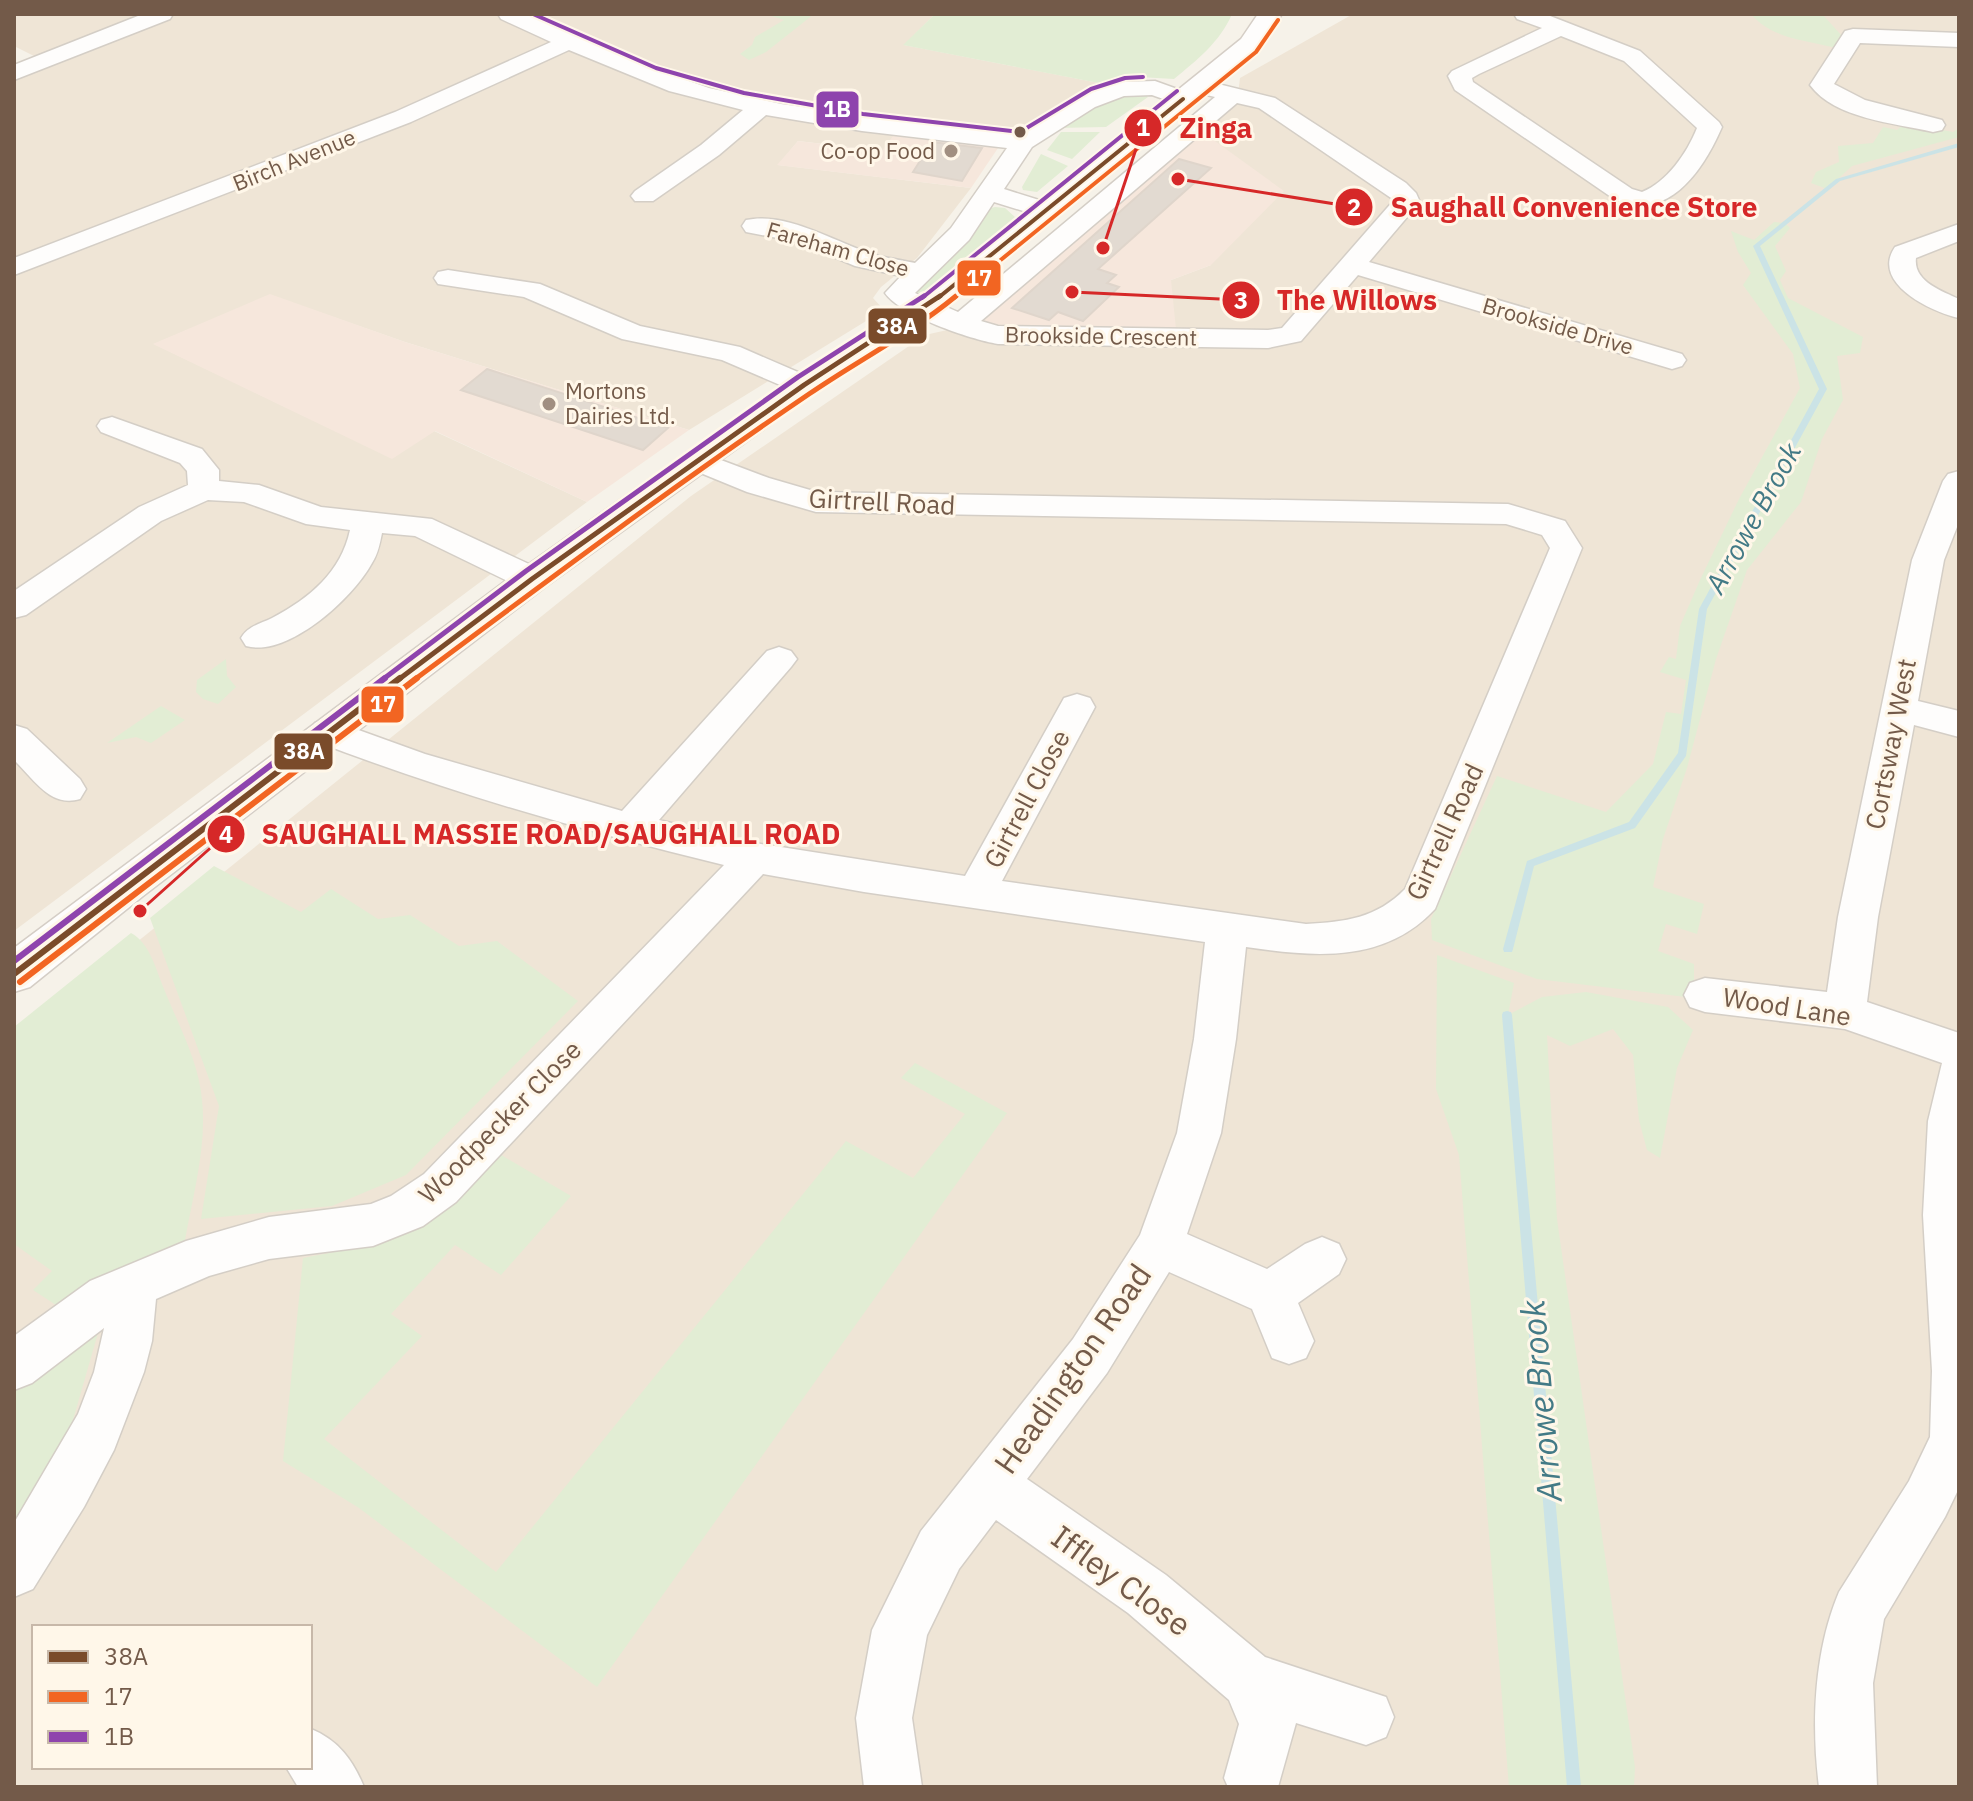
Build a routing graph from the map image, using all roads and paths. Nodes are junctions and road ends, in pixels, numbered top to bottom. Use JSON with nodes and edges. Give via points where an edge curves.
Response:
{"nodes":[{"id":1,"x":162,"y":14,"type":"edge"},
{"id":2,"x":509,"y":14,"type":"edge"},
{"id":3,"x":1525,"y":14,"type":"edge"},
{"id":4,"x":1262,"y":19,"type":"edge"},
{"id":5,"x":1560,"y":28,"type":"junction"},
{"id":6,"x":1959,"y":40,"type":"edge"},
{"id":7,"x":569,"y":42,"type":"junction"},
{"id":8,"x":14,"y":73,"type":"edge"},
{"id":9,"x":1191,"y":93,"type":"junction"},
{"id":10,"x":1232,"y":95,"type":"junction"},
{"id":11,"x":762,"y":106,"type":"junction"},
{"id":12,"x":1933,"y":125,"type":"dead end"},
{"id":13,"x":1023,"y":142,"type":"junction"},
{"id":14,"x":990,"y":193,"type":"junction"},
{"id":15,"x":644,"y":196,"type":"dead end"},
{"id":16,"x":1046,"y":210,"type":"junction"},
{"id":17,"x":755,"y":226,"type":"dead end"},
{"id":18,"x":1959,"y":232,"type":"edge"},
{"id":19,"x":1352,"y":265,"type":"junction"},
{"id":20,"x":14,"y":267,"type":"edge"},
{"id":21,"x":448,"y":278,"type":"dead end"},
{"id":22,"x":923,"y":290,"type":"junction"},
{"id":23,"x":1959,"y":310,"type":"edge"},
{"id":24,"x":962,"y":323,"type":"junction"},
{"id":25,"x":1672,"y":360,"type":"dead end"},
{"id":26,"x":804,"y":385,"type":"junction"},
{"id":27,"x":112,"y":426,"type":"dead end"},
{"id":28,"x":697,"y":460,"type":"junction"},
{"id":29,"x":1959,"y":481,"type":"edge"},
{"id":30,"x":204,"y":490,"type":"junction"},
{"id":31,"x":368,"y":521,"type":"junction"},
{"id":32,"x":532,"y":579,"type":"junction"},
{"id":33,"x":14,"y":607,"type":"edge"},
{"id":34,"x":258,"y":638,"type":"dead end"},
{"id":35,"x":779,"y":659,"type":"dead end"},
{"id":36,"x":1077,"y":707,"type":"dead end"},
{"id":37,"x":1898,"y":708,"type":"junction"},
{"id":38,"x":1959,"y":724,"type":"edge"},
{"id":39,"x":328,"y":732,"type":"junction"},
{"id":40,"x":14,"y":738,"type":"edge"},
{"id":41,"x":67,"y":789,"type":"dead end"},
{"id":42,"x":630,"y":828,"type":"junction"},
{"id":43,"x":755,"y":858,"type":"junction"},
{"id":44,"x":977,"y":891,"type":"junction"},
{"id":45,"x":1227,"y":931,"type":"junction"},
{"id":46,"x":14,"y":974,"type":"edge"},
{"id":47,"x":1705,"y":995,"type":"dead end"},
{"id":48,"x":1845,"y":1012,"type":"junction"},
{"id":49,"x":1959,"y":1051,"type":"edge"},
{"id":50,"x":1959,"y":1072,"type":"edge"},
{"id":51,"x":1160,"y":1245,"type":"junction"},
{"id":52,"x":1322,"y":1259,"type":"dead end"},
{"id":53,"x":133,"y":1286,"type":"junction"},
{"id":54,"x":1270,"y":1294,"type":"junction"},
{"id":55,"x":1289,"y":1341,"type":"dead end"},
{"id":56,"x":14,"y":1366,"type":"edge"},
{"id":57,"x":991,"y":1485,"type":"junction"},
{"id":58,"x":14,"y":1570,"type":"edge"},
{"id":59,"x":1249,"y":1680,"type":"junction"},
{"id":60,"x":1366,"y":1717,"type":"dead end"},
{"id":61,"x":1253,"y":1778,"type":"dead end"},
{"id":62,"x":893,"y":1787,"type":"edge"},
{"id":63,"x":1848,"y":1787,"type":"edge"}],
"edges":[{"from":1,"to":8,"type":"street"},
{"from":2,"to":7,"type":"street"},
{"from":3,"to":5,"type":"street"},
{"from":4,"to":9,"type":"main road","via":[[1250,44]]},
{"from":5,"to":5,"type":"street","via":[[1632,56],[1710,127],[1703,147],[1650,199],[1623,194],[1463,85],[1460,76],[1471,69]]},
{"from":6,"to":12,"type":"street","via":[[1845,29],[1822,85],[1851,103]]},
{"from":7,"to":11,"type":"street","via":[[678,85]]},
{"from":7,"to":20,"type":"street","name":"Birch Avenue","via":[[403,117]]},
{"from":9,"to":10,"type":"street","name":"Brookside Crescent"},
{"from":9,"to":13,"type":"street","name":"Brookside Crescent","via":[[1121,89],[1087,102]]},
{"from":9,"to":16,"type":"main road"},
{"from":10,"to":19,"type":"street","name":"Brookside Crescent","via":[[1267,103],[1407,198]]},
{"from":10,"to":24,"type":"street"},
{"from":11,"to":13,"type":"street"},
{"from":11,"to":15,"type":"street"},
{"from":13,"to":14,"type":"street"},
{"from":14,"to":16,"type":"street"},
{"from":14,"to":22,"type":"street"},
{"from":16,"to":22,"type":"main road"},
{"from":17,"to":22,"type":"street","name":"Fareham Close","via":[[805,235]]},
{"from":18,"to":23,"type":"street","via":[[1904,253],[1900,267],[1917,288]]},
{"from":19,"to":24,"type":"street","name":"Brookside Crescent","via":[[1291,335],[1280,338],[998,335]]},
{"from":19,"to":25,"type":"street","name":"Brookside Drive"},
{"from":21,"to":26,"type":"street","via":[[530,290],[632,333],[730,353]]},
{"from":22,"to":24,"type":"street","name":"Brookside Crescent"},
{"from":22,"to":26,"type":"main road"},
{"from":26,"to":28,"type":"main road"},
{"from":27,"to":30,"type":"street","via":[[191,456],[203,470]]},
{"from":28,"to":32,"type":"main road"},
{"from":28,"to":45,"type":"street","name":"Girtrell Road","via":[[816,502],[1508,514],[1554,528],[1566,548],[1421,898],[1403,917],[1345,938],[1306,940]]},
{"from":29,"to":37,"type":"street","name":"Cortsway West","via":[[1928,560]]},
{"from":30,"to":31,"type":"street","via":[[248,492],[317,517]]},
{"from":30,"to":33,"type":"street","via":[[150,514]]},
{"from":31,"to":32,"type":"street","via":[[421,526]]},
{"from":31,"to":34,"type":"street","via":[[358,561],[333,591],[298,621]]},
{"from":32,"to":39,"type":"main road"},
{"from":35,"to":42,"type":"street"},
{"from":36,"to":44,"type":"street","name":"Girtrell Close"},
{"from":37,"to":38,"type":"street"},
{"from":37,"to":48,"type":"street","name":"Cortsway West"},
{"from":39,"to":42,"type":"street","name":"Girtrell Road","via":[[413,764]]},
{"from":39,"to":46,"type":"main road"},
{"from":40,"to":41,"type":"street"},
{"from":42,"to":43,"type":"street","name":"Girtrell Road"},
{"from":43,"to":44,"type":"street","name":"Girtrell Road"},
{"from":43,"to":53,"type":"street","name":"Woodpecker Close","via":[[440,1188],[407,1211],[373,1225],[269,1238],[203,1256]]},
{"from":44,"to":45,"type":"street","name":"Girtrell Road"},
{"from":45,"to":51,"type":"street","name":"Headington Road","via":[[1199,1133]]},
{"from":47,"to":48,"type":"street","name":"Wood Lane"},
{"from":48,"to":49,"type":"street","name":"Wood Lane"},
{"from":50,"to":63,"type":"street","via":[[1950,1121],[1946,1215],[1957,1371],[1955,1439],[1927,1499],[1858,1611],[1845,1683]]},
{"from":51,"to":54,"type":"street"},
{"from":51,"to":57,"type":"street","name":"Headington Road","via":[[1090,1356]]},
{"from":52,"to":54,"type":"street"},
{"from":53,"to":56,"type":"street","name":"Woodpecker Close","via":[[107,1297]]},
{"from":53,"to":58,"type":"street","via":[[126,1342],[97,1430],[55,1509]]},
{"from":54,"to":55,"type":"street"},
{"from":57,"to":59,"type":"street","name":"Iffley Close","via":[[1147,1594]]},
{"from":57,"to":62,"type":"street","name":"Headington Road","via":[[940,1550],[900,1630],[884,1718]]},
{"from":59,"to":60,"type":"street","name":"Iffley Close"},
{"from":59,"to":61,"type":"street","name":"Iffley Close","via":[[1268,1724]]}]}
